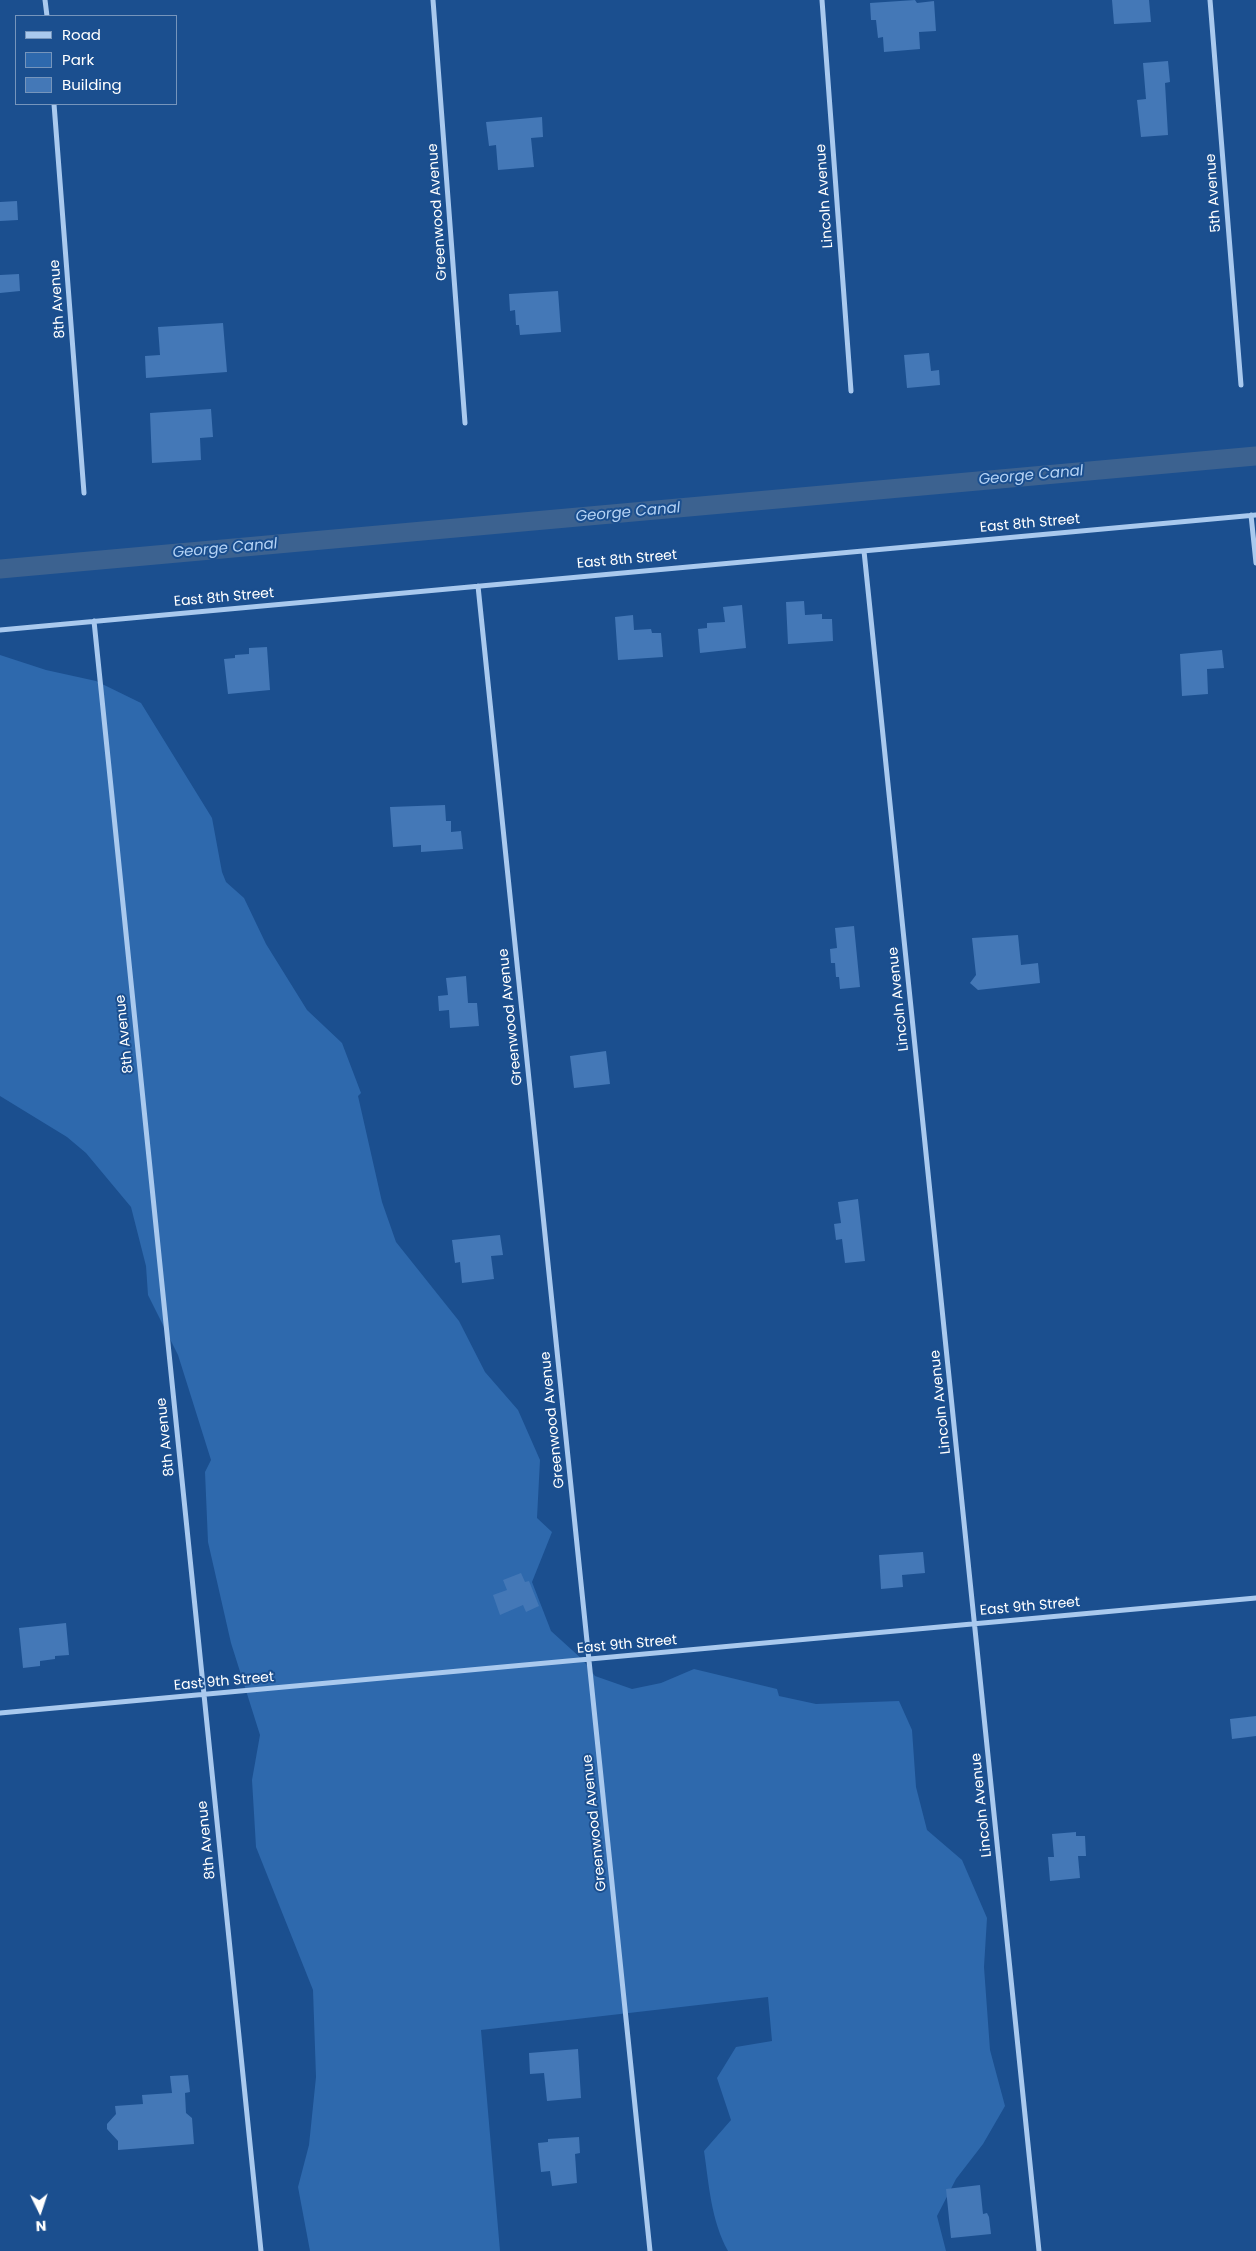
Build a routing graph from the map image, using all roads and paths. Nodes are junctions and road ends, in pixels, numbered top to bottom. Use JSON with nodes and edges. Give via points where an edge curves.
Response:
{"nodes":[{"id":1,"x":45,"y":0,"type":"edge"},
{"id":2,"x":433,"y":0,"type":"edge"},
{"id":3,"x":822,"y":0,"type":"edge"},
{"id":4,"x":1210,"y":0,"type":"edge"},
{"id":5,"x":47,"y":15,"type":"edge"},
{"id":6,"x":54,"y":105,"type":"edge"},
{"id":7,"x":1241,"y":385,"type":"dead end"},
{"id":8,"x":851,"y":391,"type":"dead end"},
{"id":9,"x":465,"y":423,"type":"dead end"},
{"id":10,"x":84,"y":493,"type":"dead end"},
{"id":11,"x":1254,"y":515,"type":"edge"},
{"id":12,"x":864,"y":550,"type":"junction"},
{"id":13,"x":1256,"y":563,"type":"edge"},
{"id":14,"x":478,"y":586,"type":"junction"},
{"id":15,"x":94,"y":621,"type":"junction"},
{"id":16,"x":0,"y":630,"type":"edge"},
{"id":17,"x":1256,"y":1598,"type":"edge"},
{"id":18,"x":975,"y":1624,"type":"junction"},
{"id":19,"x":590,"y":1659,"type":"junction"},
{"id":20,"x":203,"y":1695,"type":"junction"},
{"id":21,"x":0,"y":1713,"type":"edge"},
{"id":22,"x":260,"y":2251,"type":"edge"},
{"id":23,"x":650,"y":2251,"type":"edge"},
{"id":24,"x":1039,"y":2251,"type":"edge"}],
"edges":[{"from":1,"to":5,"type":"street"},
{"from":2,"to":9,"type":"street","name":"Greenwood Avenue"},
{"from":3,"to":8,"type":"street","name":"Lincoln Avenue"},
{"from":4,"to":7,"type":"street","name":"5th Avenue"},
{"from":6,"to":10,"type":"street","name":"8th Avenue"},
{"from":11,"to":12,"type":"street","name":"East 8th Street"},
{"from":11,"to":13,"type":"street"},
{"from":12,"to":14,"type":"street","name":"East 8th Street"},
{"from":12,"to":18,"type":"street","name":"Lincoln Avenue"},
{"from":14,"to":15,"type":"street","name":"East 8th Street"},
{"from":14,"to":19,"type":"street","name":"Greenwood Avenue"},
{"from":15,"to":16,"type":"street","name":"East 8th Street"},
{"from":15,"to":20,"type":"street","name":"8th Avenue"},
{"from":17,"to":18,"type":"street","name":"East 9th Street"},
{"from":18,"to":19,"type":"street","name":"East 9th Street"},
{"from":18,"to":24,"type":"street","name":"Lincoln Avenue"},
{"from":19,"to":20,"type":"street","name":"East 9th Street"},
{"from":19,"to":23,"type":"street","name":"Greenwood Avenue"},
{"from":20,"to":21,"type":"street","name":"East 9th Street"},
{"from":20,"to":22,"type":"street","name":"8th Avenue"}]}
